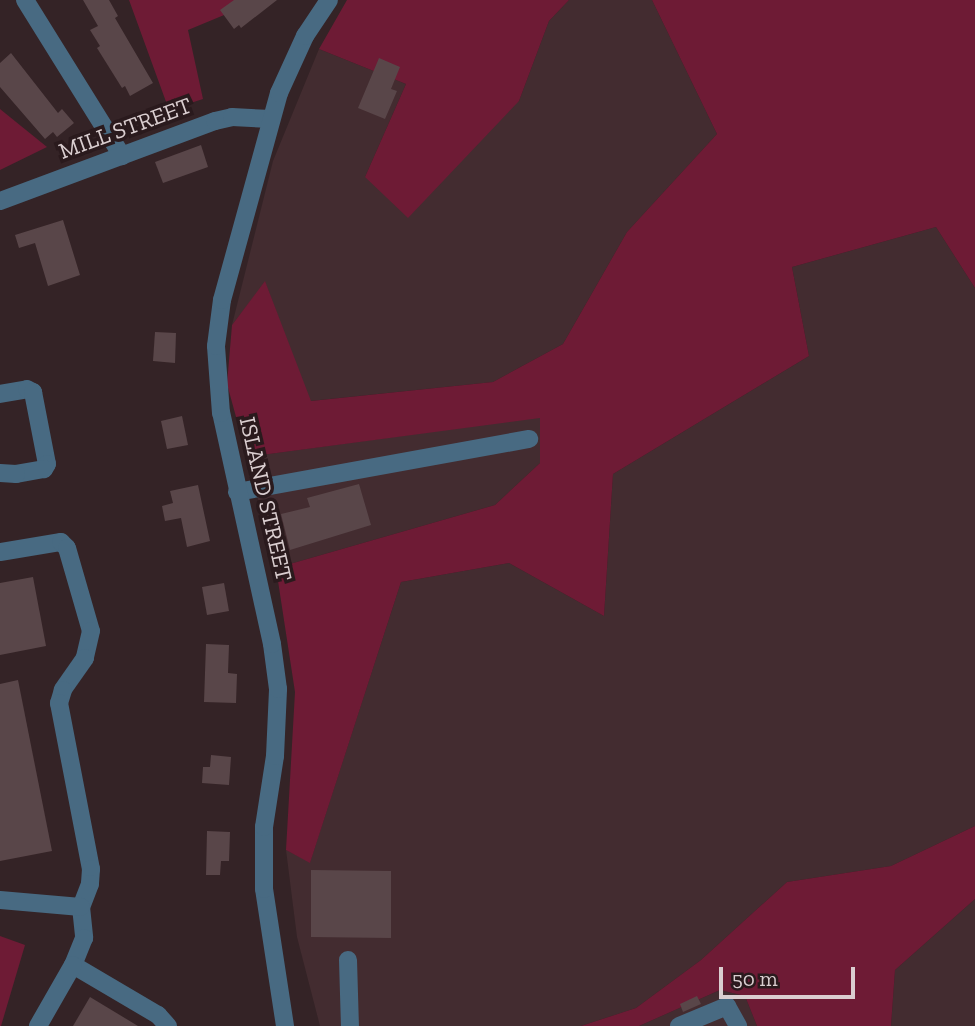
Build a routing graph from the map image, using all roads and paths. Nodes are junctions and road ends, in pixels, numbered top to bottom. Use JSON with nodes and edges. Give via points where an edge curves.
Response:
{"nodes":[{"id":1,"x":25,"y":0,"type":"edge"},
{"id":2,"x":329,"y":0,"type":"edge"},
{"id":3,"x":271,"y":119,"type":"junction"},
{"id":4,"x":122,"y":156,"type":"junction"},
{"id":5,"x":0,"y":201,"type":"edge"},
{"id":6,"x":0,"y":394,"type":"edge"},
{"id":7,"x":529,"y":439,"type":"dead end"},
{"id":8,"x":0,"y":473,"type":"edge"},
{"id":9,"x":237,"y":492,"type":"junction"},
{"id":10,"x":0,"y":552,"type":"edge"},
{"id":11,"x":0,"y":900,"type":"edge"},
{"id":12,"x":81,"y":907,"type":"junction"},
{"id":13,"x":348,"y":960,"type":"dead end"},
{"id":14,"x":73,"y":965,"type":"junction"},
{"id":15,"x":38,"y":1026,"type":"edge"},
{"id":16,"x":168,"y":1026,"type":"edge"},
{"id":17,"x":285,"y":1026,"type":"edge"},
{"id":18,"x":350,"y":1026,"type":"edge"},
{"id":19,"x":679,"y":1026,"type":"edge"},
{"id":20,"x":738,"y":1026,"type":"edge"}],
"edges":[{"from":1,"to":4,"type":"street"},
{"from":2,"to":3,"type":"street","name":"ISLAND STREET","via":[[305,36]]},
{"from":3,"to":4,"type":"street","name":"MILL STREET","via":[[215,121]]},
{"from":3,"to":9,"type":"street","name":"ISLAND STREET","via":[[222,300],[216,346],[221,413]]},
{"from":4,"to":5,"type":"street","name":"MILL STREET"},
{"from":6,"to":8,"type":"street","via":[[33,392],[47,464],[44,469]]},
{"from":7,"to":9,"type":"street"},
{"from":9,"to":17,"type":"street","name":"ISLAND STREET","via":[[262,594],[278,689],[275,756],[264,828],[264,889]]},
{"from":10,"to":12,"type":"street","via":[[61,541],[91,631],[85,658],[59,703],[91,869]]},
{"from":11,"to":12,"type":"street"},
{"from":12,"to":14,"type":"street","via":[[84,938]]},
{"from":13,"to":18,"type":"street"},
{"from":14,"to":15,"type":"street"},
{"from":14,"to":16,"type":"street","via":[[158,1015]]},
{"from":19,"to":20,"type":"street","via":[[729,1006]]}]}
